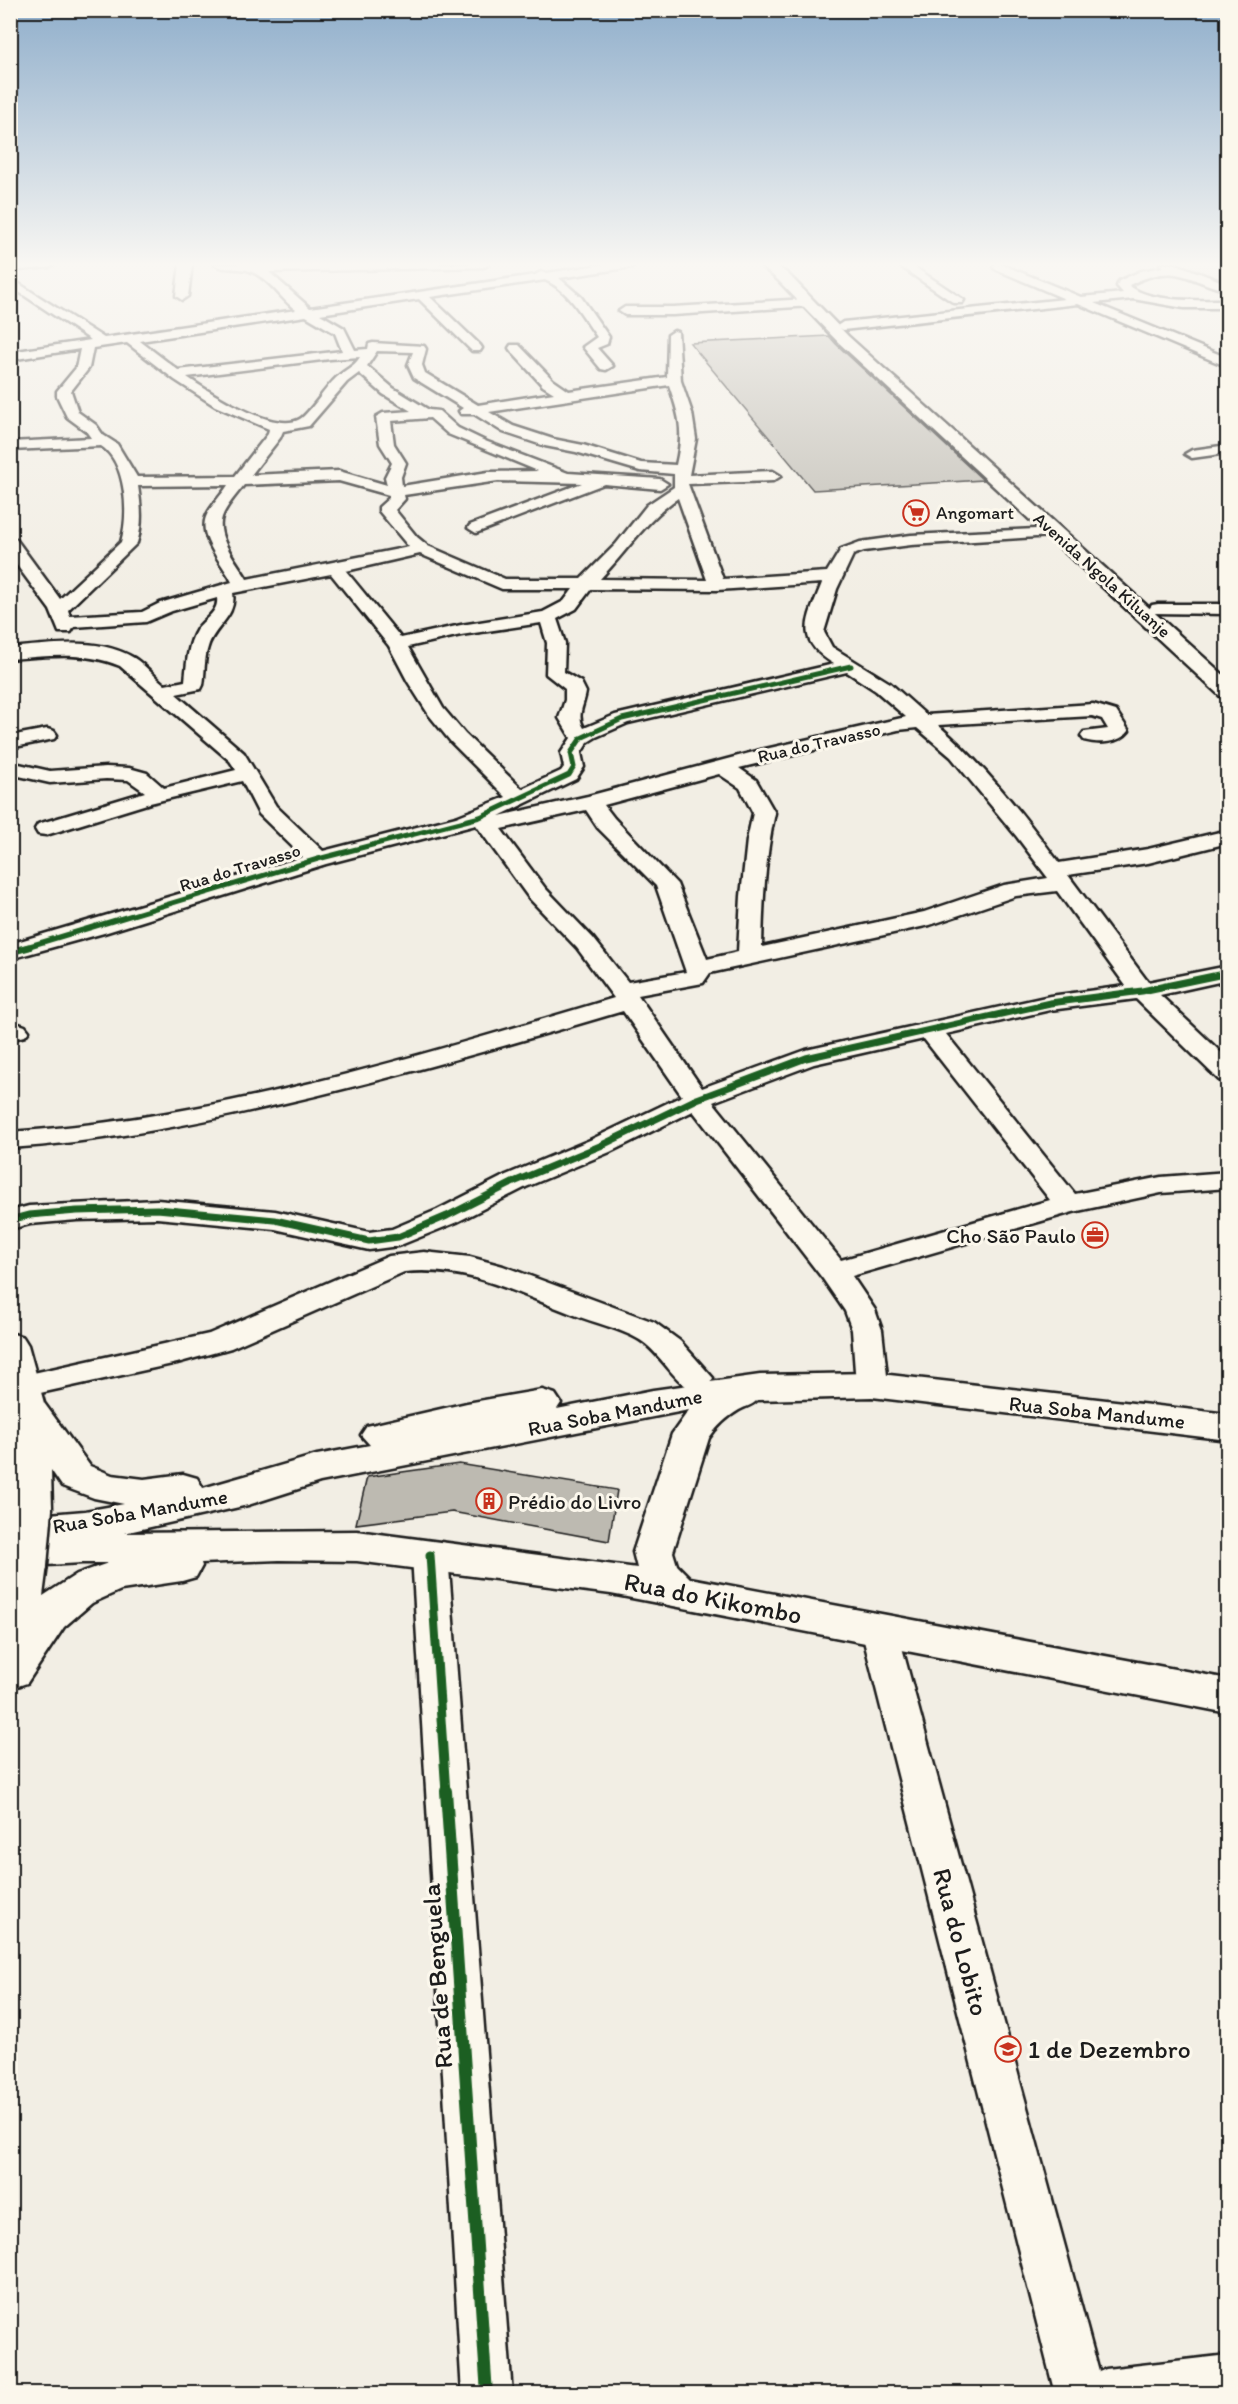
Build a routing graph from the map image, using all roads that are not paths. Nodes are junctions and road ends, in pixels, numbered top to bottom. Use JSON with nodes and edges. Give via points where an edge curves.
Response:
{"nodes":[{"id":1,"x":76,"y":376,"type":"edge"},
{"id":2,"x":180,"y":376,"type":"edge"},
{"id":3,"x":346,"y":376,"type":"edge"},
{"id":4,"x":371,"y":376,"type":"edge"},
{"id":5,"x":421,"y":376,"type":"edge"},
{"id":6,"x":542,"y":376,"type":"edge"},
{"id":7,"x":675,"y":376,"type":"edge"},
{"id":8,"x":886,"y":376,"type":"edge"},
{"id":9,"x":899,"y":376,"type":"edge"},
{"id":10,"x":675,"y":381,"type":"junction"},
{"id":11,"x":566,"y":395,"type":"junction"},
{"id":12,"x":474,"y":410,"type":"junction"},
{"id":13,"x":430,"y":414,"type":"junction"},
{"id":14,"x":276,"y":428,"type":"junction"},
{"id":15,"x":104,"y":442,"type":"junction"},
{"id":16,"x":10,"y":446,"type":"edge"},
{"id":17,"x":1227,"y":450,"type":"edge"},
{"id":18,"x":1192,"y":454,"type":"dead end"},
{"id":19,"x":773,"y":476,"type":"dead end"},
{"id":20,"x":567,"y":477,"type":"junction"},
{"id":21,"x":241,"y":480,"type":"junction"},
{"id":22,"x":604,"y":480,"type":"junction"},
{"id":23,"x":681,"y":481,"type":"junction"},
{"id":24,"x":130,"y":482,"type":"junction"},
{"id":25,"x":395,"y":491,"type":"junction"},
{"id":26,"x":476,"y":528,"type":"dead end"},
{"id":27,"x":1052,"y":531,"type":"junction"},
{"id":28,"x":10,"y":542,"type":"edge"},
{"id":29,"x":422,"y":549,"type":"junction"},
{"id":30,"x":335,"y":568,"type":"junction"},
{"id":31,"x":30,"y":571,"type":"junction"},
{"id":32,"x":10,"y":574,"type":"edge"},
{"id":33,"x":834,"y":577,"type":"junction"},
{"id":34,"x":586,"y":584,"type":"junction"},
{"id":35,"x":717,"y":585,"type":"junction"},
{"id":36,"x":233,"y":587,"type":"junction"},
{"id":37,"x":1158,"y":609,"type":"junction"},
{"id":38,"x":1227,"y":609,"type":"edge"},
{"id":39,"x":61,"y":616,"type":"junction"},
{"id":40,"x":548,"y":617,"type":"junction"},
{"id":41,"x":397,"y":644,"type":"junction"},
{"id":42,"x":74,"y":649,"type":"junction"},
{"id":43,"x":10,"y":654,"type":"edge"},
{"id":44,"x":851,"y":666,"type":"junction"},
{"id":45,"x":1227,"y":671,"type":"edge"},
{"id":46,"x":1227,"y":691,"type":"edge"},
{"id":47,"x":160,"y":692,"type":"junction"},
{"id":48,"x":923,"y":720,"type":"junction"},
{"id":49,"x":47,"y":735,"type":"dead end"},
{"id":50,"x":1091,"y":736,"type":"dead end"},
{"id":51,"x":580,"y":738,"type":"junction"},
{"id":52,"x":10,"y":742,"type":"edge"},
{"id":53,"x":10,"y":768,"type":"edge"},
{"id":54,"x":724,"y":768,"type":"junction"},
{"id":55,"x":249,"y":773,"type":"junction"},
{"id":56,"x":160,"y":795,"type":"junction"},
{"id":57,"x":518,"y":797,"type":"junction"},
{"id":58,"x":591,"y":802,"type":"junction"},
{"id":59,"x":484,"y":821,"type":"junction"},
{"id":60,"x":46,"y":829,"type":"dead end"},
{"id":61,"x":1227,"y":836,"type":"edge"},
{"id":62,"x":318,"y":859,"type":"junction"},
{"id":63,"x":1058,"y":877,"type":"junction"},
{"id":64,"x":10,"y":952,"type":"edge"},
{"id":65,"x":750,"y":958,"type":"junction"},
{"id":66,"x":698,"y":968,"type":"junction"},
{"id":67,"x":1227,"y":973,"type":"edge"},
{"id":68,"x":1142,"y":991,"type":"junction"},
{"id":69,"x":625,"y":996,"type":"junction"},
{"id":70,"x":929,"y":1029,"type":"junction"},
{"id":71,"x":1227,"y":1074,"type":"edge"},
{"id":72,"x":697,"y":1099,"type":"junction"},
{"id":73,"x":10,"y":1140,"type":"edge"},
{"id":74,"x":1227,"y":1180,"type":"edge"},
{"id":75,"x":1068,"y":1204,"type":"junction"},
{"id":76,"x":10,"y":1220,"type":"edge"},
{"id":77,"x":392,"y":1251,"type":"junction"},
{"id":78,"x":834,"y":1272,"type":"junction"},
{"id":79,"x":10,"y":1345,"type":"edge"},
{"id":80,"x":697,"y":1377,"type":"junction"},
{"id":81,"x":872,"y":1385,"type":"junction"},
{"id":82,"x":824,"y":1386,"type":"junction"},
{"id":83,"x":760,"y":1388,"type":"junction"},
{"id":84,"x":23,"y":1394,"type":"junction"},
{"id":85,"x":638,"y":1396,"type":"junction"},
{"id":86,"x":1227,"y":1427,"type":"edge"},
{"id":87,"x":20,"y":1540,"type":"edge"},
{"id":88,"x":430,"y":1555,"type":"junction"},
{"id":89,"x":594,"y":1576,"type":"junction"},
{"id":90,"x":677,"y":1591,"type":"junction"},
{"id":91,"x":879,"y":1629,"type":"junction"},
{"id":92,"x":11,"y":1676,"type":"edge"},
{"id":93,"x":1227,"y":1696,"type":"edge"},
{"id":94,"x":1227,"y":2380,"type":"edge"},
{"id":95,"x":487,"y":2394,"type":"edge"},
{"id":96,"x":1080,"y":2394,"type":"edge"},
{"id":97,"x":1106,"y":2394,"type":"edge"}],
"edges":[{"from":1,"to":15,"type":"street","via":[[64,396],[72,414]]},
{"from":2,"to":14,"type":"street","via":[[234,411]]},
{"from":3,"to":14,"type":"street","via":[[304,423]]},
{"from":4,"to":13,"type":"street","via":[[388,391]]},
{"from":5,"to":12,"type":"street"},
{"from":6,"to":11,"type":"street"},
{"from":7,"to":10,"type":"street"},
{"from":8,"to":27,"type":"main road","name":"Avenida Ngola Kiluanje"},
{"from":9,"to":37,"type":"main road","name":"Avenida Ngola Kiluanje"},
{"from":10,"to":11,"type":"street"},
{"from":10,"to":23,"type":"street","via":[[689,439]]},
{"from":11,"to":12,"type":"street"},
{"from":12,"to":13,"type":"street"},
{"from":12,"to":23,"type":"street","via":[[508,429]]},
{"from":13,"to":20,"type":"street","via":[[462,436]]},
{"from":13,"to":25,"type":"street","via":[[383,417],[387,444],[399,463],[393,477]]},
{"from":14,"to":21,"type":"street","via":[[275,435]]},
{"from":15,"to":16,"type":"street"},
{"from":15,"to":24,"type":"street","via":[[112,447]]},
{"from":17,"to":18,"type":"street"},
{"from":19,"to":23,"type":"street"},
{"from":20,"to":22,"type":"street"},
{"from":20,"to":25,"type":"street","via":[[494,477],[439,488]]},
{"from":21,"to":24,"type":"street"},
{"from":21,"to":25,"type":"street","via":[[339,476]]},
{"from":21,"to":36,"type":"street","via":[[212,526],[218,544],[232,563]]},
{"from":22,"to":23,"type":"street"},
{"from":22,"to":26,"type":"street"},
{"from":23,"to":34,"type":"street","via":[[652,508]]},
{"from":23,"to":35,"type":"street"},
{"from":24,"to":39,"type":"street","via":[[133,529],[129,543]]},
{"from":25,"to":29,"type":"street","via":[[397,499],[387,511]]},
{"from":27,"to":33,"type":"street","via":[[859,546],[840,559]]},
{"from":27,"to":46,"type":"main road","name":"Avenida Ngola Kiluanje"},
{"from":28,"to":31,"type":"street"},
{"from":29,"to":30,"type":"street"},
{"from":29,"to":34,"type":"street","via":[[502,584]]},
{"from":30,"to":36,"type":"street"},
{"from":30,"to":41,"type":"street"},
{"from":31,"to":32,"type":"street"},
{"from":31,"to":39,"type":"street"},
{"from":33,"to":35,"type":"street"},
{"from":33,"to":44,"type":"street","via":[[815,632],[826,651]]},
{"from":34,"to":35,"type":"street"},
{"from":34,"to":40,"type":"street","via":[[570,605]]},
{"from":36,"to":39,"type":"street","via":[[146,617]]},
{"from":36,"to":47,"type":"street","via":[[222,613],[205,631],[198,648],[194,684]]},
{"from":37,"to":38,"type":"street"},
{"from":37,"to":45,"type":"main road","name":"Avenida Ngola Kiluanje"},
{"from":39,"to":42,"type":"street"},
{"from":40,"to":41,"type":"street"},
{"from":40,"to":51,"type":"street","via":[[556,642],[555,674],[574,686],[576,692],[568,720]]},
{"from":41,"to":57,"type":"street","via":[[436,711]]},
{"from":42,"to":43,"type":"street"},
{"from":42,"to":47,"type":"street","via":[[121,658]]},
{"from":44,"to":48,"type":"street"},
{"from":44,"to":51,"type":"street","via":[[622,719]]},
{"from":47,"to":55,"type":"street","via":[[237,757]]},
{"from":48,"to":50,"type":"street","name":"Rua do Travasso","via":[[1093,710],[1109,715],[1119,731]]},
{"from":48,"to":54,"type":"street","name":"Rua do Travasso","via":[[769,754]]},
{"from":48,"to":63,"type":"street","via":[[1000,800]]},
{"from":49,"to":52,"type":"street"},
{"from":51,"to":57,"type":"street","via":[[571,753],[572,772]]},
{"from":53,"to":56,"type":"street","via":[[50,777],[106,773],[137,776]]},
{"from":54,"to":58,"type":"street","name":"Rua do Travasso"},
{"from":54,"to":65,"type":"street","via":[[749,784],[764,813],[752,896]]},
{"from":55,"to":56,"type":"street"},
{"from":55,"to":62,"type":"street","via":[[267,809]]},
{"from":56,"to":60,"type":"street"},
{"from":57,"to":59,"type":"street"},
{"from":58,"to":59,"type":"street","name":"Rua do Travasso"},
{"from":58,"to":66,"type":"street","via":[[606,823],[666,884]]},
{"from":59,"to":62,"type":"street","name":"Rua do Travasso"},
{"from":59,"to":69,"type":"street","via":[[537,893],[585,943]]},
{"from":61,"to":63,"type":"street"},
{"from":62,"to":64,"type":"street","name":"Rua do Travasso"},
{"from":63,"to":65,"type":"street","via":[[930,918]]},
{"from":63,"to":68,"type":"street"},
{"from":65,"to":66,"type":"street"},
{"from":66,"to":69,"type":"street","via":[[694,978]]},
{"from":67,"to":68,"type":"street"},
{"from":68,"to":70,"type":"street","via":[[1050,1003]]},
{"from":68,"to":71,"type":"street"},
{"from":69,"to":72,"type":"street"},
{"from":69,"to":73,"type":"street","via":[[458,1052],[301,1093],[108,1130]]},
{"from":70,"to":72,"type":"street","via":[[806,1058]]},
{"from":70,"to":75,"type":"street"},
{"from":72,"to":77,"type":"street","via":[[412,1232]]},
{"from":72,"to":78,"type":"street"},
{"from":74,"to":75,"type":"street","via":[[1161,1185]]},
{"from":75,"to":78,"type":"street"},
{"from":76,"to":77,"type":"street","via":[[77,1211],[157,1209],[275,1220],[369,1241]]},
{"from":77,"to":80,"type":"street","via":[[462,1264],[518,1280],[651,1334]]},
{"from":77,"to":84,"type":"street","via":[[220,1341]]},
{"from":78,"to":81,"type":"street","via":[[860,1310],[867,1330]]},
{"from":79,"to":84,"type":"main road"},
{"from":80,"to":82,"type":"main road","via":[[774,1376]]},
{"from":80,"to":85,"type":"main road"},
{"from":81,"to":82,"type":"main road","name":"Rua Soba Mandume"},
{"from":81,"to":86,"type":"main road","name":"Rua Soba Mandume"},
{"from":82,"to":83,"type":"main road","name":"Rua Soba Mandume"},
{"from":83,"to":85,"type":"main road","name":"Rua Soba Mandume"},
{"from":83,"to":90,"type":"main road","via":[[726,1401],[706,1415],[691,1434],[654,1552],[658,1572]]},
{"from":84,"to":85,"type":"main road","via":[[76,1476],[108,1488],[144,1494],[188,1487],[375,1436],[455,1419]]},
{"from":84,"to":87,"type":"main road","via":[[33,1471]]},
{"from":85,"to":87,"type":"main road","name":"Rua Soba Mandume","via":[[318,1470],[175,1509]]},
{"from":85,"to":89,"type":"main road","via":[[675,1419],[679,1428],[677,1443],[644,1548],[626,1568]]},
{"from":87,"to":88,"type":"main road","name":"Rua do Kikombo","via":[[82,1548],[357,1546]]},
{"from":87,"to":92,"type":"main road"},
{"from":88,"to":89,"type":"main road","name":"Rua do Kikombo"},
{"from":88,"to":92,"type":"main road","via":[[225,1562],[118,1574],[87,1586],[64,1602],[44,1624]]},
{"from":88,"to":95,"type":"street","name":"Rua de Benguela"},
{"from":89,"to":90,"type":"main road","name":"Rua do Kikombo"},
{"from":90,"to":91,"type":"main road","name":"Rua do Kikombo"},
{"from":91,"to":93,"type":"main road","name":"Rua do Kikombo"},
{"from":91,"to":96,"type":"street","name":"Rua do Lobito"},
{"from":94,"to":97,"type":"street"}]}
